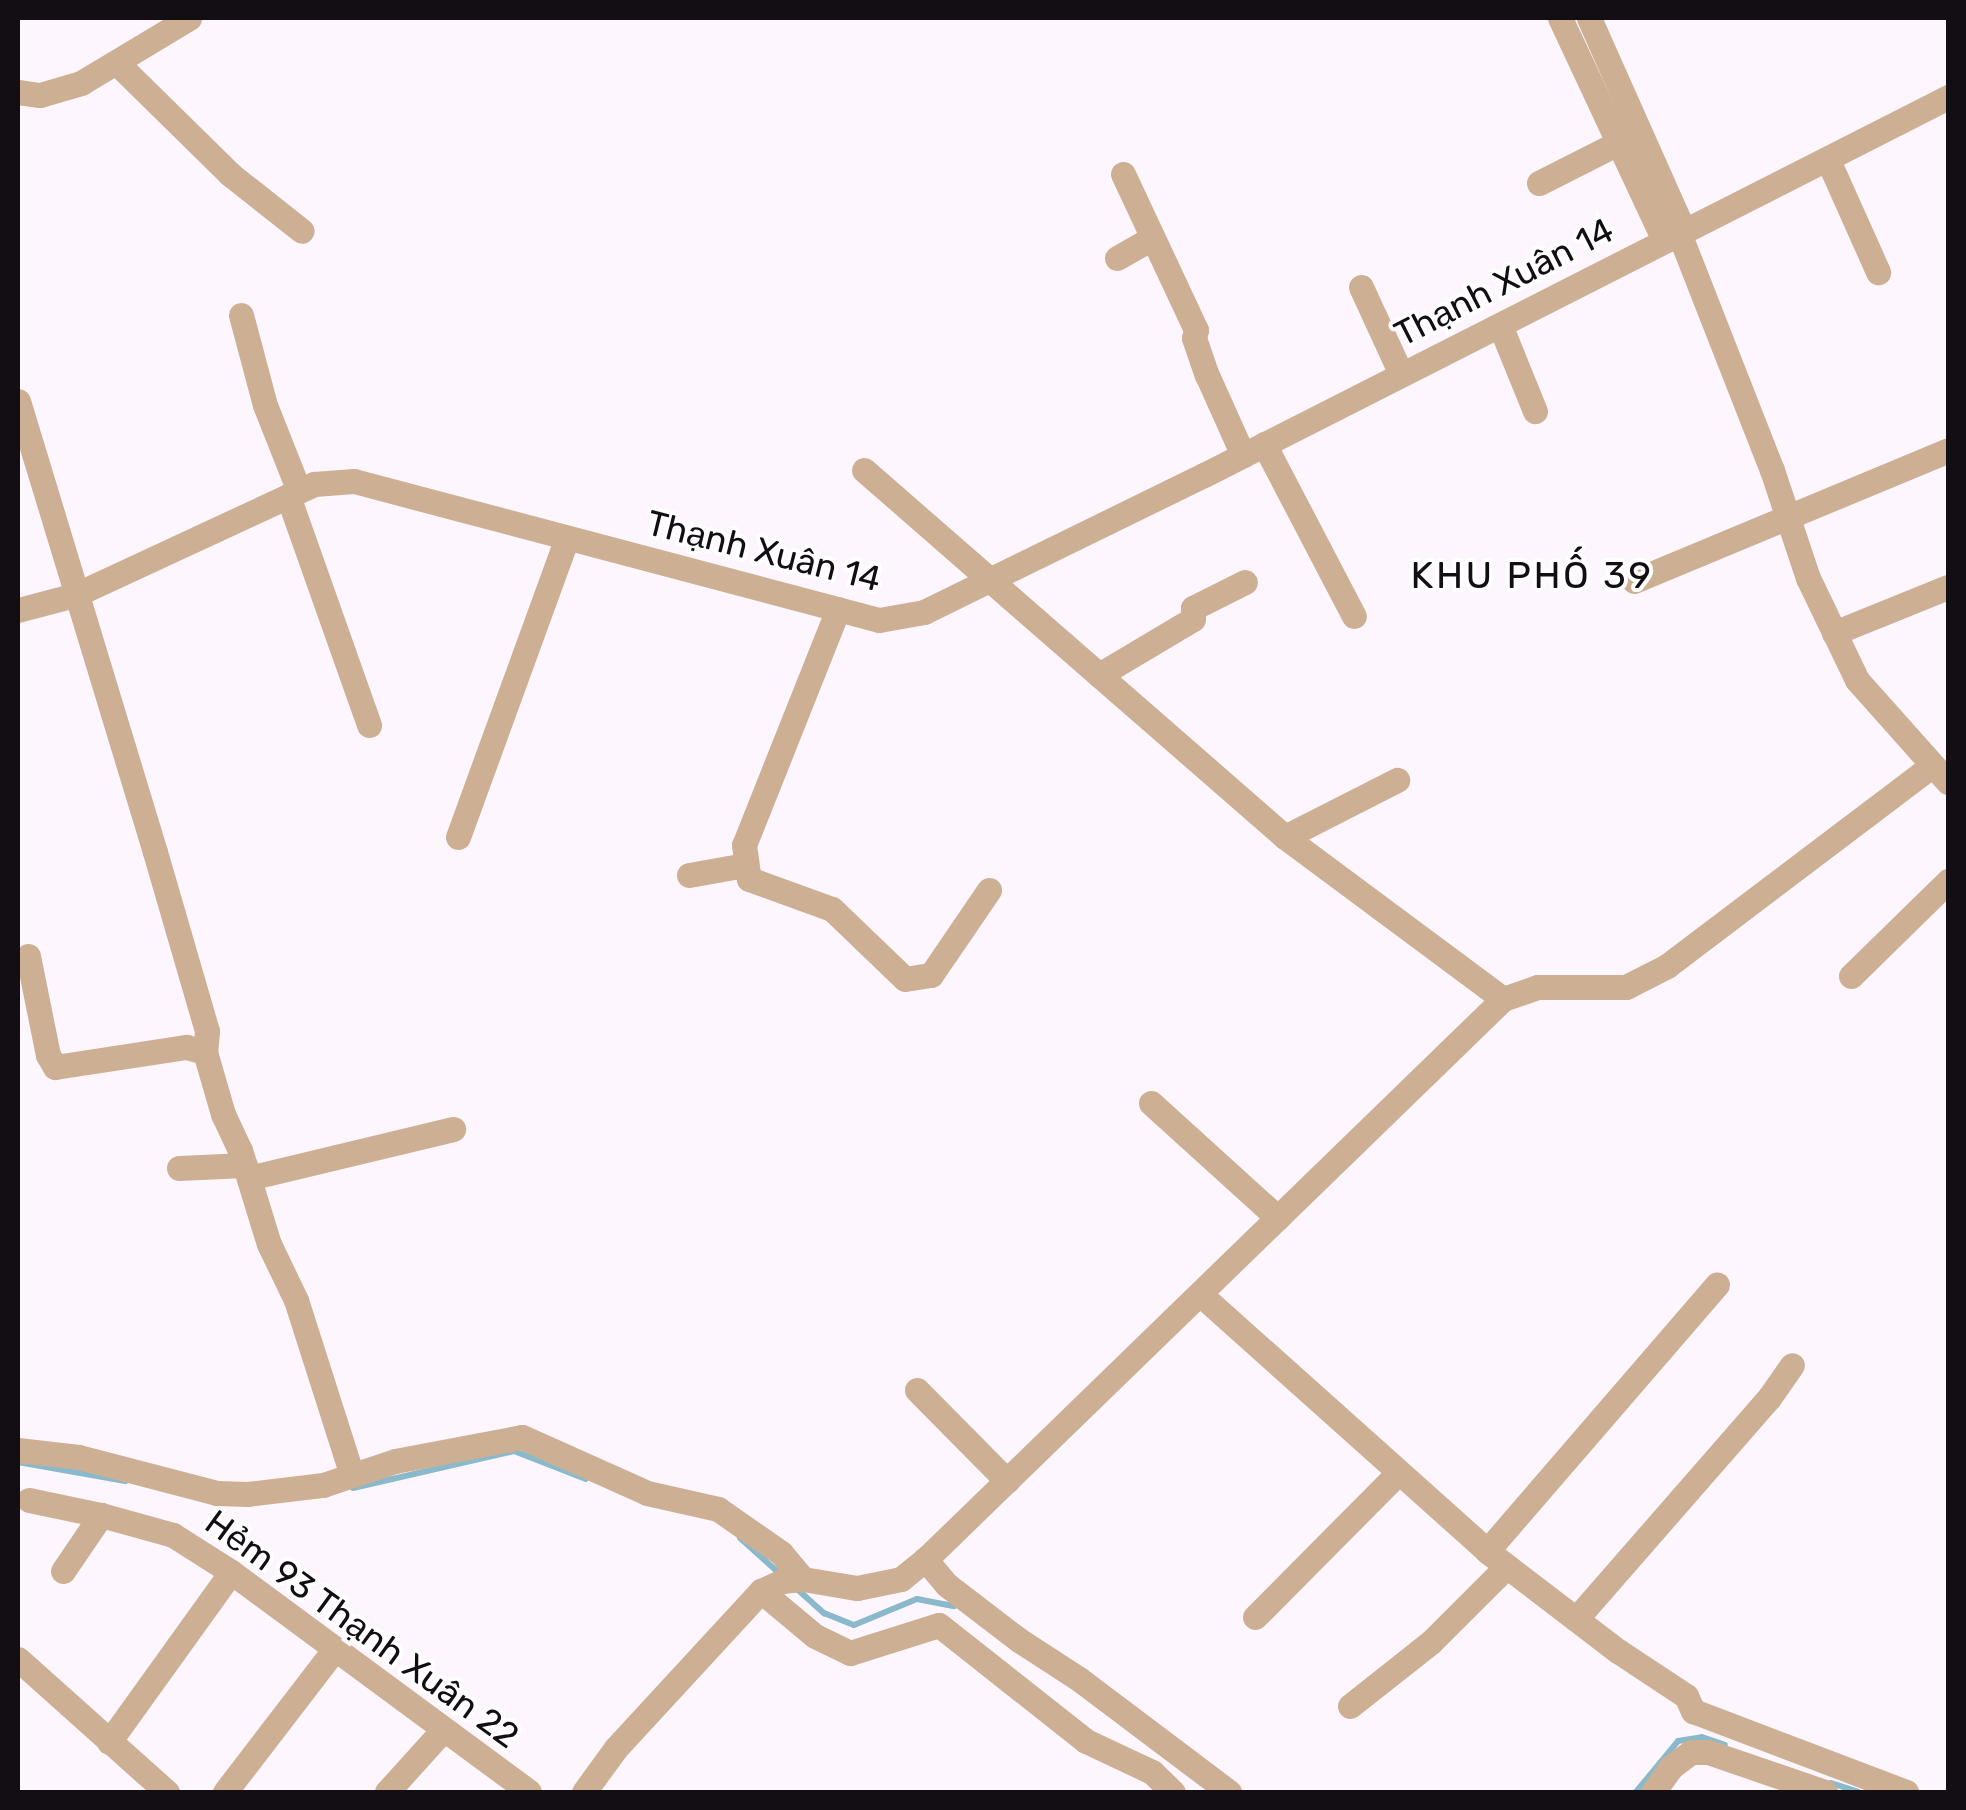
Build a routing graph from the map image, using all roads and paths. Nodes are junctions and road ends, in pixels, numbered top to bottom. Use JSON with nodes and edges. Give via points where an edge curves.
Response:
{"nodes":[{"id":1,"x":189,"y":18,"type":"edge"},
{"id":2,"x":1560,"y":18,"type":"edge"},
{"id":3,"x":1589,"y":18,"type":"edge"},
{"id":4,"x":118,"y":64,"type":"junction"},
{"id":5,"x":18,"y":92,"type":"edge"},
{"id":6,"x":1948,"y":97,"type":"edge"},
{"id":7,"x":1618,"y":143,"type":"junction"},
{"id":8,"x":1828,"y":160,"type":"junction"},
{"id":9,"x":1124,"y":174,"type":"dead end"},
{"id":10,"x":1539,"y":183,"type":"dead end"},
{"id":11,"x":302,"y":231,"type":"dead end"},
{"id":12,"x":1675,"y":235,"type":"junction"},
{"id":13,"x":1152,"y":238,"type":"junction"},
{"id":14,"x":1117,"y":258,"type":"dead end"},
{"id":15,"x":1878,"y":272,"type":"dead end"},
{"id":16,"x":1362,"y":287,"type":"dead end"},
{"id":17,"x":241,"y":314,"type":"dead end"},
{"id":18,"x":1500,"y":326,"type":"junction"},
{"id":19,"x":1401,"y":374,"type":"junction"},
{"id":20,"x":18,"y":402,"type":"edge"},
{"id":21,"x":1535,"y":411,"type":"dead end"},
{"id":22,"x":1254,"y":449,"type":"junction"},
{"id":23,"x":1948,"y":450,"type":"edge"},
{"id":24,"x":864,"y":470,"type":"dead end"},
{"id":25,"x":294,"y":494,"type":"junction"},
{"id":26,"x":1788,"y":518,"type":"junction"},
{"id":27,"x":567,"y":538,"type":"junction"},
{"id":28,"x":990,"y":580,"type":"junction"},
{"id":29,"x":1245,"y":582,"type":"dead end"},
{"id":30,"x":1634,"y":582,"type":"dead end"},
{"id":31,"x":1948,"y":587,"type":"edge"},
{"id":32,"x":75,"y":595,"type":"junction"},
{"id":33,"x":18,"y":610,"type":"edge"},
{"id":34,"x":838,"y":610,"type":"junction"},
{"id":35,"x":1354,"y":616,"type":"dead end"},
{"id":36,"x":1834,"y":633,"type":"junction"},
{"id":37,"x":1099,"y":675,"type":"junction"},
{"id":38,"x":369,"y":725,"type":"dead end"},
{"id":39,"x":1941,"y":773,"type":"edge"},
{"id":40,"x":1396,"y":780,"type":"dead end"},
{"id":41,"x":458,"y":836,"type":"dead end"},
{"id":42,"x":1285,"y":837,"type":"junction"},
{"id":43,"x":745,"y":865,"type":"junction"},
{"id":44,"x":689,"y":875,"type":"dead end"},
{"id":45,"x":1948,"y":881,"type":"edge"},
{"id":46,"x":989,"y":890,"type":"dead end"},
{"id":47,"x":28,"y":956,"type":"dead end"},
{"id":48,"x":1851,"y":976,"type":"dead end"},
{"id":49,"x":1504,"y":999,"type":"junction"},
{"id":50,"x":205,"y":1052,"type":"junction"},
{"id":51,"x":1151,"y":1103,"type":"dead end"},
{"id":52,"x":453,"y":1129,"type":"dead end"},
{"id":53,"x":179,"y":1168,"type":"dead end"},
{"id":54,"x":247,"y":1172,"type":"junction"},
{"id":55,"x":1278,"y":1218,"type":"junction"},
{"id":56,"x":1718,"y":1286,"type":"dead end"},
{"id":57,"x":1200,"y":1294,"type":"junction"},
{"id":58,"x":1792,"y":1365,"type":"dead end"},
{"id":59,"x":917,"y":1390,"type":"dead end"},
{"id":60,"x":18,"y":1450,"type":"edge"},
{"id":61,"x":1398,"y":1473,"type":"junction"},
{"id":62,"x":352,"y":1475,"type":"junction"},
{"id":63,"x":1006,"y":1481,"type":"junction"},
{"id":64,"x":29,"y":1500,"type":"dead end"},
{"id":65,"x":102,"y":1515,"type":"junction"},
{"id":66,"x":1497,"y":1558,"type":"junction"},
{"id":67,"x":925,"y":1559,"type":"junction"},
{"id":68,"x":63,"y":1572,"type":"dead end"},
{"id":69,"x":232,"y":1572,"type":"junction"},
{"id":70,"x":804,"y":1579,"type":"junction"},
{"id":71,"x":761,"y":1591,"type":"junction"},
{"id":72,"x":1255,"y":1617,"type":"dead end"},
{"id":73,"x":1576,"y":1619,"type":"junction"},
{"id":74,"x":333,"y":1651,"type":"junction"},
{"id":75,"x":18,"y":1660,"type":"edge"},
{"id":76,"x":1350,"y":1706,"type":"dead end"},
{"id":77,"x":443,"y":1730,"type":"junction"},
{"id":78,"x":109,"y":1742,"type":"junction"},
{"id":79,"x":511,"y":1787,"type":"edge"},
{"id":80,"x":168,"y":1792,"type":"edge"},
{"id":81,"x":225,"y":1792,"type":"edge"},
{"id":82,"x":387,"y":1792,"type":"edge"},
{"id":83,"x":584,"y":1792,"type":"edge"},
{"id":84,"x":1174,"y":1792,"type":"edge"},
{"id":85,"x":1229,"y":1792,"type":"edge"},
{"id":86,"x":1652,"y":1792,"type":"edge"},
{"id":87,"x":1825,"y":1792,"type":"edge"},
{"id":88,"x":1906,"y":1792,"type":"edge"}],
"edges":[{"from":1,"to":4,"type":"street"},
{"from":2,"to":7,"type":"street"},
{"from":3,"to":12,"type":"street"},
{"from":4,"to":5,"type":"street","via":[[62,91]]},
{"from":4,"to":11,"type":"street","via":[[231,175]]},
{"from":6,"to":8,"type":"street","name":"Thạnh Xuân 14"},
{"from":7,"to":10,"type":"street"},
{"from":7,"to":12,"type":"street"},
{"from":8,"to":12,"type":"street","name":"Thạnh Xuân 14"},
{"from":8,"to":15,"type":"street"},
{"from":9,"to":13,"type":"street"},
{"from":12,"to":18,"type":"street","name":"Thạnh Xuân 14"},
{"from":12,"to":26,"type":"street"},
{"from":13,"to":14,"type":"street"},
{"from":13,"to":22,"type":"street","via":[[1196,330],[1206,376]]},
{"from":16,"to":19,"type":"street"},
{"from":17,"to":25,"type":"street"},
{"from":18,"to":19,"type":"street","name":"Thạnh Xuân 14"},
{"from":18,"to":21,"type":"street"},
{"from":19,"to":22,"type":"street","name":"Thạnh Xuân 14"},
{"from":20,"to":32,"type":"street"},
{"from":22,"to":28,"type":"street","name":"Thạnh Xuân 14"},
{"from":22,"to":35,"type":"street"},
{"from":23,"to":26,"type":"street"},
{"from":24,"to":28,"type":"street"},
{"from":25,"to":27,"type":"street","name":"Thạnh Xuân 14","via":[[314,484],[354,481]]},
{"from":25,"to":32,"type":"street","name":"Thạnh Xuân 14"},
{"from":25,"to":38,"type":"street"},
{"from":26,"to":30,"type":"street"},
{"from":26,"to":36,"type":"street"},
{"from":27,"to":34,"type":"street","name":"Thạnh Xuân 14"},
{"from":27,"to":41,"type":"street"},
{"from":28,"to":34,"type":"street","name":"Thạnh Xuân 14","via":[[924,612],[879,620]]},
{"from":28,"to":37,"type":"street"},
{"from":29,"to":37,"type":"street","via":[[1193,608],[1193,619]]},
{"from":31,"to":36,"type":"street"},
{"from":32,"to":33,"type":"street","name":"Thạnh Xuân 14"},
{"from":32,"to":50,"type":"street","via":[[206,1031]]},
{"from":34,"to":43,"type":"street","via":[[744,845]]},
{"from":36,"to":39,"type":"street","via":[[1857,680]]},
{"from":37,"to":42,"type":"street"},
{"from":39,"to":49,"type":"street","via":[[1667,966],[1626,986],[1537,987]]},
{"from":40,"to":42,"type":"street"},
{"from":42,"to":49,"type":"street"},
{"from":43,"to":44,"type":"street"},
{"from":43,"to":46,"type":"street","via":[[748,878],[832,909],[904,978],[931,975]]},
{"from":45,"to":48,"type":"street"},
{"from":47,"to":50,"type":"street","via":[[48,1055],[56,1066],[186,1047]]},
{"from":49,"to":55,"type":"street"},
{"from":50,"to":54,"type":"street"},
{"from":51,"to":55,"type":"street"},
{"from":52,"to":54,"type":"street"},
{"from":53,"to":54,"type":"street"},
{"from":54,"to":62,"type":"street"},
{"from":55,"to":57,"type":"street"},
{"from":56,"to":66,"type":"street"},
{"from":57,"to":61,"type":"street"},
{"from":57,"to":63,"type":"street"},
{"from":58,"to":73,"type":"street"},
{"from":59,"to":63,"type":"street"},
{"from":60,"to":62,"type":"street","via":[[79,1457],[217,1492],[322,1484]]},
{"from":61,"to":66,"type":"street"},
{"from":61,"to":72,"type":"street"},
{"from":62,"to":70,"type":"street","via":[[522,1436],[647,1493],[718,1509],[781,1553]]},
{"from":63,"to":67,"type":"street"},
{"from":64,"to":65,"type":"street","name":"Hẻm 93 Thạnh Xuân 22"},
{"from":65,"to":68,"type":"street"},
{"from":65,"to":69,"type":"street","name":"Hẻm 93 Thạnh Xuân 22","via":[[173,1535]]},
{"from":66,"to":73,"type":"street"},
{"from":66,"to":76,"type":"street","via":[[1432,1642]]},
{"from":67,"to":70,"type":"street","via":[[901,1578],[857,1588]]},
{"from":67,"to":85,"type":"street","via":[[961,1596]]},
{"from":69,"to":74,"type":"street","name":"Hẻm 93 Thạnh Xuân 22"},
{"from":69,"to":78,"type":"street"},
{"from":70,"to":71,"type":"street"},
{"from":71,"to":83,"type":"street","via":[[616,1748]]},
{"from":71,"to":84,"type":"street","via":[[816,1636],[850,1653],[939,1625],[1086,1741],[1152,1772]]},
{"from":73,"to":88,"type":"street","via":[[1686,1696],[1694,1711]]},
{"from":74,"to":77,"type":"street","name":"Hẻm 93 Thạnh Xuân 22"},
{"from":74,"to":81,"type":"street"},
{"from":75,"to":78,"type":"street"},
{"from":77,"to":79,"type":"street","name":"Hẻm 93 Thạnh Xuân 22"},
{"from":77,"to":82,"type":"street"},
{"from":78,"to":80,"type":"street"},
{"from":86,"to":87,"type":"street","via":[[1692,1752],[1708,1752]]}]}
